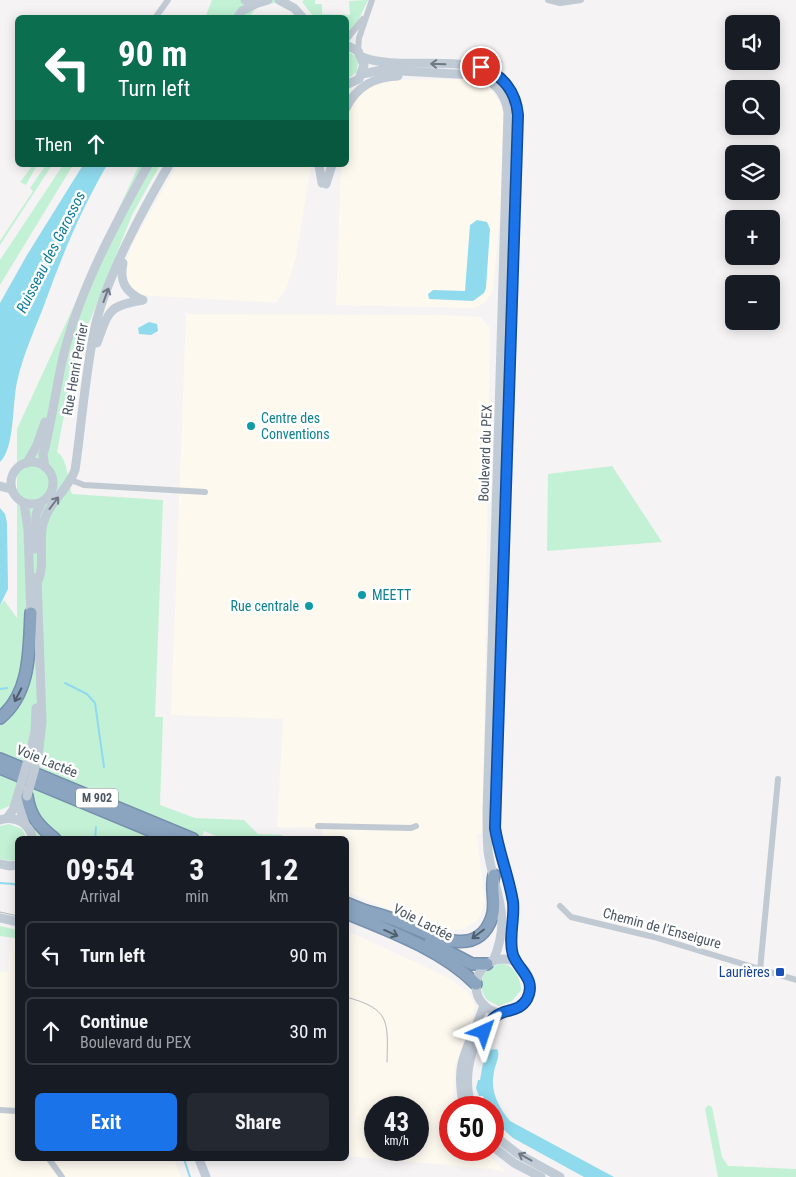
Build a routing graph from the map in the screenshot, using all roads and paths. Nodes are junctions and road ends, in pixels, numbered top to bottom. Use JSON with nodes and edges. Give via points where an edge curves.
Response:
{"nodes":[{"id":1,"x":168,"y":0,"type":"edge"},
{"id":2,"x":239,"y":0,"type":"edge"},
{"id":3,"x":245,"y":0,"type":"edge"},
{"id":4,"x":268,"y":0,"type":"edge"},
{"id":5,"x":279,"y":0,"type":"edge"},
{"id":6,"x":291,"y":0,"type":"edge"},
{"id":7,"x":372,"y":0,"type":"edge"},
{"id":8,"x":548,"y":0,"type":"edge"},
{"id":9,"x":581,"y":0,"type":"edge"},
{"id":10,"x":255,"y":4,"type":"junction"},
{"id":11,"x":366,"y":14,"type":"junction"},
{"id":12,"x":157,"y":15,"type":"edge"},
{"id":13,"x":236,"y":15,"type":"edge"},
{"id":14,"x":238,"y":15,"type":"edge"},
{"id":15,"x":300,"y":15,"type":"edge"},
{"id":16,"x":305,"y":15,"type":"edge"},
{"id":17,"x":349,"y":36,"type":"edge"},
{"id":18,"x":349,"y":47,"type":"edge"},
{"id":19,"x":360,"y":54,"type":"junction"},
{"id":20,"x":430,"y":73,"type":"junction"},
{"id":21,"x":362,"y":74,"type":"junction"},
{"id":22,"x":349,"y":84,"type":"edge"},
{"id":23,"x":349,"y":101,"type":"edge"},
{"id":24,"x":147,"y":167,"type":"edge"},
{"id":25,"x":168,"y":167,"type":"edge"},
{"id":26,"x":320,"y":167,"type":"edge"},
{"id":27,"x":331,"y":167,"type":"edge"},
{"id":28,"x":132,"y":236,"type":"junction"},
{"id":29,"x":92,"y":350,"type":"junction"},
{"id":30,"x":59,"y":376,"type":"junction"},
{"id":31,"x":27,"y":463,"type":"junction"},
{"id":32,"x":45,"y":467,"type":"junction"},
{"id":33,"x":11,"y":479,"type":"junction"},
{"id":34,"x":71,"y":480,"type":"junction"},
{"id":35,"x":0,"y":484,"type":"edge"},
{"id":36,"x":12,"y":489,"type":"junction"},
{"id":37,"x":204,"y":492,"type":"dead end"},
{"id":38,"x":42,"y":502,"type":"junction"},
{"id":39,"x":24,"y":503,"type":"junction"},
{"id":40,"x":37,"y":583,"type":"junction"},
{"id":41,"x":30,"y":613,"type":"junction"},
{"id":42,"x":0,"y":718,"type":"edge"},
{"id":43,"x":34,"y":755,"type":"junction"},
{"id":44,"x":0,"y":758,"type":"edge"},
{"id":45,"x":0,"y":768,"type":"edge"},
{"id":46,"x":778,"y":779,"type":"dead end"},
{"id":47,"x":23,"y":794,"type":"junction"},
{"id":48,"x":4,"y":819,"type":"edge"},
{"id":49,"x":25,"y":824,"type":"junction"},
{"id":50,"x":140,"y":826,"type":"junction"},
{"id":51,"x":318,"y":826,"type":"dead end"},
{"id":52,"x":416,"y":826,"type":"dead end"},
{"id":53,"x":31,"y":836,"type":"edge"},
{"id":54,"x":52,"y":836,"type":"edge"},
{"id":55,"x":151,"y":836,"type":"edge"},
{"id":56,"x":164,"y":836,"type":"edge"},
{"id":57,"x":186,"y":836,"type":"edge"},
{"id":58,"x":0,"y":864,"type":"edge"},
{"id":59,"x":15,"y":866,"type":"edge"},
{"id":60,"x":494,"y":875,"type":"junction"},
{"id":61,"x":349,"y":904,"type":"edge"},
{"id":62,"x":560,"y":906,"type":"dead end"},
{"id":63,"x":362,"y":910,"type":"junction"},
{"id":64,"x":349,"y":914,"type":"edge"},
{"id":65,"x":0,"y":918,"type":"edge"},
{"id":66,"x":15,"y":921,"type":"edge"},
{"id":67,"x":490,"y":962,"type":"junction"},
{"id":68,"x":517,"y":962,"type":"junction"},
{"id":69,"x":760,"y":970,"type":"junction"},
{"id":70,"x":796,"y":980,"type":"edge"},
{"id":71,"x":476,"y":984,"type":"junction"},
{"id":72,"x":484,"y":1005,"type":"junction"},
{"id":73,"x":503,"y":1013,"type":"junction"},
{"id":74,"x":463,"y":1096,"type":"edge"},
{"id":75,"x":470,"y":1096,"type":"edge"},
{"id":76,"x":15,"y":1109,"type":"edge"},
{"id":77,"x":0,"y":1110,"type":"edge"},
{"id":78,"x":504,"y":1143,"type":"edge"},
{"id":79,"x":504,"y":1155,"type":"edge"},
{"id":80,"x":50,"y":1161,"type":"edge"},
{"id":81,"x":200,"y":1161,"type":"edge"},
{"id":82,"x":62,"y":1177,"type":"edge"},
{"id":83,"x":206,"y":1177,"type":"edge"},
{"id":84,"x":541,"y":1177,"type":"edge"},
{"id":85,"x":560,"y":1177,"type":"edge"}],
"edges":[{"from":1,"to":12,"type":"street"},
{"from":2,"to":13,"type":"main road"},
{"from":3,"to":10,"type":"main road"},
{"from":4,"to":10,"type":"main road"},
{"from":5,"to":15,"type":"main road"},
{"from":6,"to":16,"type":"main road"},
{"from":7,"to":11,"type":"street"},
{"from":8,"to":9,"type":"street","via":[[560,3]]},
{"from":10,"to":14,"type":"main road"},
{"from":11,"to":17,"type":"street"},
{"from":11,"to":19,"type":"street","via":[[359,38]]},
{"from":18,"to":19,"type":"main road","name":"Boulevard du PEX"},
{"from":19,"to":21,"type":"main road","via":[[364,66]]},
{"from":68,"to":19,"type":"main road","name":"Boulevard du PEX","one_way":true,"via":[[512,949],[513,904],[497,841],[495,812],[517,107],[512,92],[502,79],[481,67],[386,62]]},
{"from":20,"to":21,"type":"main road","name":"Boulevard du PEX","via":[[374,70]]},
{"from":20,"to":23,"type":"main road","via":[[388,76],[366,84]]},
{"from":20,"to":60,"type":"main road","name":"Boulevard du PEX","via":[[465,73],[488,80],[505,99],[509,121],[487,812],[488,852]]},
{"from":21,"to":22,"type":"main road"},
{"from":24,"to":30,"type":"main road","via":[[91,278]]},
{"from":25,"to":28,"type":"main road","name":"Rue Henri Perrier"},
{"from":26,"to":27,"type":"main road","via":[[324,184]]},
{"from":29,"to":28,"type":"main road","name":"Rue Henri Perrier","one_way":true,"via":[[95,327],[107,291]]},
{"from":28,"to":29,"type":"main road","via":[[121,279],[128,292],[143,300],[118,305],[112,310]]},
{"from":29,"to":34,"type":"main road","name":"Rue Henri Perrier"},
{"from":30,"to":31,"type":"main road","via":[[40,438]]},
{"from":30,"to":32,"type":"main road","via":[[43,455]]},
{"from":31,"to":32,"type":"main road"},
{"from":31,"to":33,"type":"main road","via":[[14,472]]},
{"from":32,"to":38,"type":"main road","via":[[53,484],[48,497]]},
{"from":33,"to":35,"type":"main road"},
{"from":33,"to":36,"type":"main road"},
{"from":34,"to":37,"type":"street","via":[[84,485]]},
{"from":40,"to":34,"type":"main road","name":"Rue Henri Perrier","one_way":true,"via":[[45,518]]},
{"from":35,"to":36,"type":"main road"},
{"from":36,"to":39,"type":"main road","via":[[18,500]]},
{"from":38,"to":39,"type":"main road"},
{"from":38,"to":40,"type":"main road","via":[[36,514],[34,532]]},
{"from":39,"to":41,"type":"main road","via":[[28,529]]},
{"from":40,"to":43,"type":"main road","via":[[42,722]]},
{"from":41,"to":42,"type":"highway","one_way":true,"via":[[26,675],[9,711]]},
{"from":41,"to":43,"type":"main road","via":[[36,709]]},
{"from":43,"to":47,"type":"main road","bridge":true},
{"from":44,"to":57,"type":"highway","name":"Voie Lactée","number":"M 902"},
{"from":45,"to":50,"type":"highway","name":"Voie Lactée","number":"M 902"},
{"from":46,"to":69,"type":"street"},
{"from":47,"to":48,"type":"main road"},
{"from":47,"to":49,"type":"main road","via":[[21,812]]},
{"from":47,"to":54,"type":"highway","via":[[33,818]]},
{"from":48,"to":49,"type":"main road"},
{"from":49,"to":53,"type":"main road"},
{"from":50,"to":55,"type":"highway"},
{"from":50,"to":56,"type":"highway","name":"Voie Lactée","number":"M 902"},
{"from":51,"to":52,"type":"street"},
{"from":58,"to":59,"type":"main road"},
{"from":60,"to":63,"type":"highway","one_way":true,"via":[[493,915],[487,927],[470,940],[446,941]]},
{"from":60,"to":67,"type":"main road","name":"Boulevard du PEX","via":[[500,894],[502,928]]},
{"from":61,"to":63,"type":"highway","name":"Voie Lactée"},
{"from":62,"to":69,"type":"street","name":"Chemin de l'Enseigure","via":[[571,917],[654,937]]},
{"from":63,"to":67,"type":"highway","name":"Voie Lactée","via":[[472,964]]},
{"from":64,"to":71,"type":"highway","name":"Voie Lactée","one_way":true,"via":[[444,960]]},
{"from":65,"to":66,"type":"main road"},
{"from":67,"to":68,"type":"main road","via":[[501,959]]},
{"from":67,"to":71,"type":"main road","via":[[478,976]]},
{"from":68,"to":73,"type":"main road","via":[[528,975],[530,991],[521,1006]]},
{"from":69,"to":70,"type":"street","name":"Chemin de l'Enseigure"},
{"from":71,"to":72,"type":"main road","via":[[479,999]]},
{"from":72,"to":73,"type":"main road"},
{"from":72,"to":74,"type":"main road","via":[[463,1054],[460,1069]]},
{"from":73,"to":75,"type":"main road","via":[[491,1021],[469,1060],[467,1082]]},
{"from":76,"to":77,"type":"street"},
{"from":85,"to":78,"type":"main road","one_way":true},
{"from":79,"to":84,"type":"main road"},
{"from":80,"to":82,"type":"street"},
{"from":81,"to":83,"type":"main road"}]}
